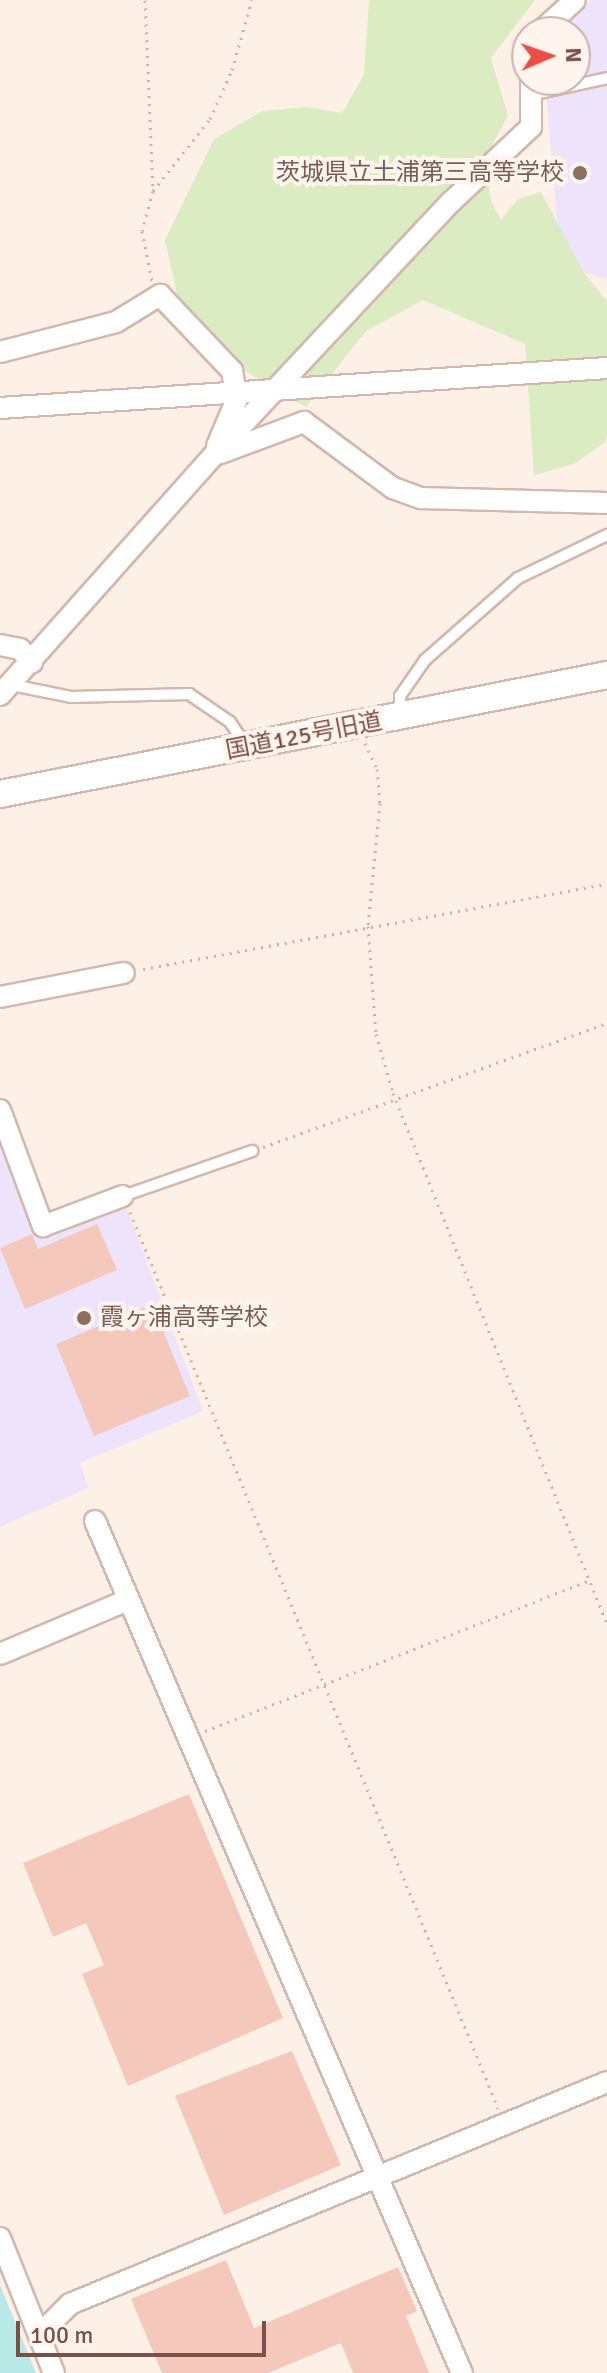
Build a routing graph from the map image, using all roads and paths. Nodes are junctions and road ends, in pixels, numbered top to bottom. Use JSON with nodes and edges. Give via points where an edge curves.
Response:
{"nodes":[{"id":1,"x":145,"y":0,"type":"edge"},
{"id":2,"x":252,"y":0,"type":"edge"},
{"id":3,"x":575,"y":0,"type":"edge"},
{"id":4,"x":558,"y":16,"type":"edge"},
{"id":5,"x":530,"y":96,"type":"edge"},
{"id":6,"x":153,"y":191,"type":"junction"},
{"id":7,"x":160,"y":295,"type":"junction"},
{"id":8,"x":0,"y":352,"type":"edge"},
{"id":9,"x":607,"y":368,"type":"edge"},
{"id":10,"x":278,"y":390,"type":"junction"},
{"id":11,"x":236,"y":392,"type":"junction"},
{"id":12,"x":0,"y":408,"type":"edge"},
{"id":13,"x":213,"y":456,"type":"junction"},
{"id":14,"x":607,"y":503,"type":"edge"},
{"id":15,"x":607,"y":535,"type":"edge"},
{"id":16,"x":0,"y":645,"type":"edge"},
{"id":17,"x":32,"y":662,"type":"junction"},
{"id":18,"x":607,"y":675,"type":"edge"},
{"id":19,"x":6,"y":690,"type":"edge"},
{"id":20,"x":400,"y":717,"type":"junction"},
{"id":21,"x":357,"y":725,"type":"junction"},
{"id":22,"x":248,"y":747,"type":"junction"},
{"id":23,"x":0,"y":794,"type":"edge"},
{"id":24,"x":607,"y":884,"type":"edge"},
{"id":25,"x":368,"y":926,"type":"junction"},
{"id":26,"x":124,"y":973,"type":"joint"},
{"id":27,"x":0,"y":997,"type":"edge"},
{"id":28,"x":607,"y":1023,"type":"edge"},
{"id":29,"x":397,"y":1101,"type":"junction"},
{"id":30,"x":0,"y":1110,"type":"edge"},
{"id":31,"x":252,"y":1151,"type":"joint"},
{"id":32,"x":123,"y":1196,"type":"junction"},
{"id":33,"x":95,"y":1521,"type":"dead end"},
{"id":34,"x":591,"y":1580,"type":"junction"},
{"id":35,"x":128,"y":1600,"type":"junction"},
{"id":36,"x":607,"y":1624,"type":"edge"},
{"id":37,"x":0,"y":1654,"type":"edge"},
{"id":38,"x":323,"y":1682,"type":"junction"},
{"id":39,"x":191,"y":1737,"type":"junction"},
{"id":40,"x":607,"y":2082,"type":"edge"},
{"id":41,"x":504,"y":2122,"type":"junction"},
{"id":42,"x":377,"y":2173,"type":"junction"},
{"id":43,"x":0,"y":2238,"type":"edge"},
{"id":44,"x":39,"y":2335,"type":"junction"},
{"id":45,"x":54,"y":2373,"type":"edge"},
{"id":46,"x":462,"y":2373,"type":"edge"}],
"edges":[{"from":1,"to":6,"type":"path"},
{"from":2,"to":6,"type":"path","via":[[232,70],[210,119]]},
{"from":3,"to":4,"type":"street"},
{"from":5,"to":10,"type":"street","via":[[531,127],[451,202]]},
{"from":6,"to":7,"type":"path","via":[[142,231],[147,272]]},
{"from":7,"to":8,"type":"street","via":[[116,322]]},
{"from":7,"to":11,"type":"street","via":[[232,371]]},
{"from":9,"to":10,"type":"street"},
{"from":10,"to":11,"type":"street"},
{"from":10,"to":13,"type":"street"},
{"from":11,"to":12,"type":"street"},
{"from":11,"to":13,"type":"street"},
{"from":13,"to":14,"type":"street","via":[[304,422],[393,488],[421,498]]},
{"from":13,"to":17,"type":"street"},
{"from":15,"to":20,"type":"lane","via":[[518,578],[425,660],[400,696]]},
{"from":16,"to":17,"type":"street","via":[[20,649]]},
{"from":17,"to":19,"type":"street"},
{"from":18,"to":20,"type":"street","name":"国道125号旧道"},
{"from":19,"to":22,"type":"lane","via":[[71,697],[189,694],[230,722]]},
{"from":20,"to":21,"type":"street","name":"国道125号旧道"},
{"from":21,"to":22,"type":"street","name":"国道125号旧道"},
{"from":21,"to":25,"type":"path","via":[[377,769],[380,803]]},
{"from":22,"to":23,"type":"street","name":"国道125号旧道"},
{"from":24,"to":25,"type":"path"},
{"from":25,"to":26,"type":"path"},
{"from":25,"to":29,"type":"path","via":[[376,1034]]},
{"from":26,"to":27,"type":"street"},
{"from":28,"to":29,"type":"path"},
{"from":29,"to":31,"type":"path"},
{"from":29,"to":34,"type":"path"},
{"from":30,"to":32,"type":"street","via":[[43,1226]]},
{"from":31,"to":32,"type":"lane"},
{"from":32,"to":38,"type":"path"},
{"from":33,"to":35,"type":"street"},
{"from":34,"to":36,"type":"path"},
{"from":34,"to":38,"type":"path"},
{"from":35,"to":37,"type":"street"},
{"from":35,"to":39,"type":"street"},
{"from":38,"to":39,"type":"path"},
{"from":38,"to":41,"type":"path"},
{"from":39,"to":42,"type":"street"},
{"from":40,"to":41,"type":"street"},
{"from":41,"to":42,"type":"street"},
{"from":42,"to":44,"type":"street","via":[[70,2304]]},
{"from":42,"to":46,"type":"street"},
{"from":43,"to":44,"type":"street"},
{"from":44,"to":45,"type":"street"}]}
